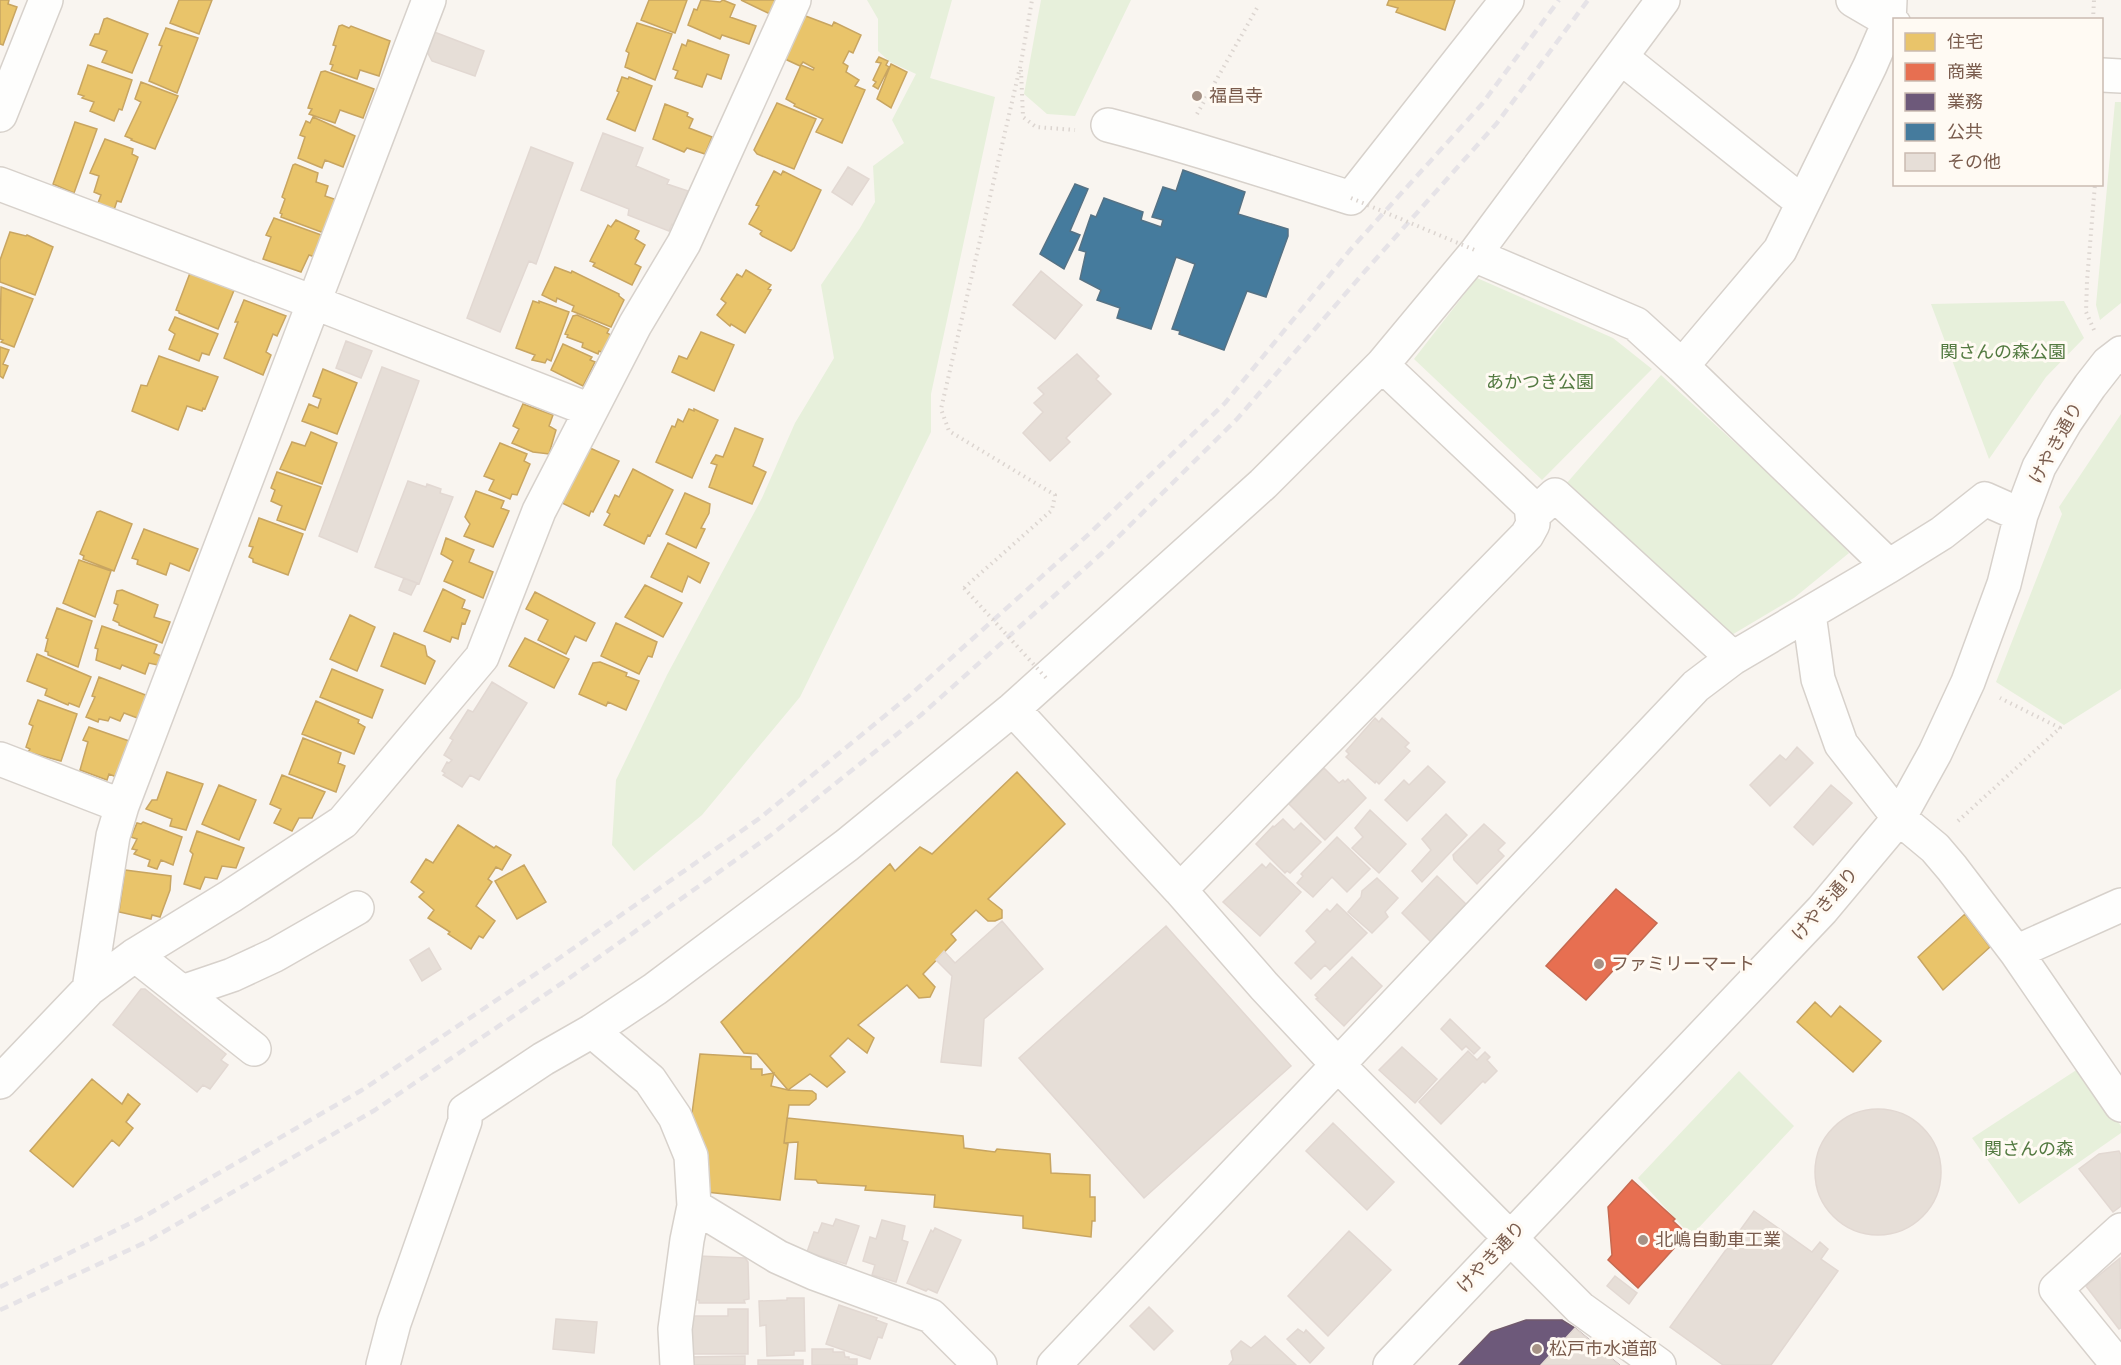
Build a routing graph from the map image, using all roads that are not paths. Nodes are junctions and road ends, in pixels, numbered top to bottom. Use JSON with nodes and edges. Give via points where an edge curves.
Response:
{"nodes":[{"id":1,"x":46,"y":0,"type":"edge"},
{"id":2,"x":429,"y":0,"type":"edge"},
{"id":3,"x":794,"y":0,"type":"edge"},
{"id":4,"x":1507,"y":0,"type":"edge"},
{"id":5,"x":1663,"y":0,"type":"edge"},
{"id":6,"x":1852,"y":0,"type":"edge"},
{"id":7,"x":1891,"y":15,"type":"edge"},
{"id":8,"x":1622,"y":58,"type":"junction"},
{"id":9,"x":2103,"y":75,"type":"edge"},
{"id":10,"x":2121,"y":76,"type":"edge"},
{"id":11,"x":0,"y":115,"type":"edge"},
{"id":12,"x":1108,"y":125,"type":"road end"},
{"id":13,"x":0,"y":184,"type":"edge"},
{"id":14,"x":1803,"y":203,"type":"junction"},
{"id":15,"x":1476,"y":253,"type":"junction"},
{"id":16,"x":313,"y":302,"type":"junction"},
{"id":17,"x":2114,"y":358,"type":"edge"},
{"id":18,"x":1382,"y":365,"type":"junction"},
{"id":19,"x":1682,"y":366,"type":"junction"},
{"id":20,"x":590,"y":410,"type":"junction"},
{"id":21,"x":1533,"y":515,"type":"junction"},
{"id":22,"x":2021,"y":515,"type":"junction"},
{"id":23,"x":1889,"y":566,"type":"junction"},
{"id":24,"x":1809,"y":614,"type":"junction"},
{"id":25,"x":1733,"y":658,"type":"junction"},
{"id":26,"x":1014,"y":709,"type":"junction"},
{"id":27,"x":0,"y":759,"type":"edge"},
{"id":28,"x":122,"y":806,"type":"junction"},
{"id":29,"x":1899,"y":818,"type":"junction"},
{"id":30,"x":1180,"y":890,"type":"junction"},
{"id":31,"x":2121,"y":905,"type":"edge"},
{"id":32,"x":357,"y":908,"type":"dead end"},
{"id":33,"x":2016,"y":952,"type":"junction"},
{"id":34,"x":135,"y":955,"type":"junction"},
{"id":35,"x":89,"y":990,"type":"junction"},
{"id":36,"x":182,"y":992,"type":"junction"},
{"id":37,"x":592,"y":1031,"type":"junction"},
{"id":38,"x":254,"y":1049,"type":"dead end"},
{"id":39,"x":1337,"y":1064,"type":"junction"},
{"id":40,"x":2107,"y":1064,"type":"edge"},
{"id":41,"x":0,"y":1082,"type":"edge"},
{"id":42,"x":2121,"y":1105,"type":"edge"},
{"id":43,"x":694,"y":1206,"type":"junction"},
{"id":44,"x":2121,"y":1230,"type":"edge"},
{"id":45,"x":1510,"y":1237,"type":"junction"},
{"id":46,"x":383,"y":1365,"type":"edge"},
{"id":47,"x":676,"y":1365,"type":"edge"},
{"id":48,"x":980,"y":1365,"type":"edge"},
{"id":49,"x":1054,"y":1365,"type":"edge"},
{"id":50,"x":1390,"y":1365,"type":"edge"},
{"id":51,"x":1659,"y":1365,"type":"edge"},
{"id":52,"x":2118,"y":1365,"type":"edge"}],
"edges":[{"from":1,"to":11,"type":"street"},
{"from":2,"to":16,"type":"street"},
{"from":3,"to":20,"type":"street","via":[[684,243]]},
{"from":4,"to":12,"type":"street","via":[[1351,198],[1180,143]]},
{"from":5,"to":8,"type":"street"},
{"from":6,"to":7,"type":"street"},
{"from":7,"to":14,"type":"street"},
{"from":8,"to":14,"type":"street"},
{"from":8,"to":15,"type":"street"},
{"from":9,"to":10,"type":"street"},
{"from":13,"to":16,"type":"street"},
{"from":14,"to":19,"type":"street","via":[[1780,250]]},
{"from":15,"to":18,"type":"street"},
{"from":15,"to":19,"type":"street","via":[[1636,324]]},
{"from":16,"to":20,"type":"street"},
{"from":16,"to":28,"type":"street"},
{"from":17,"to":22,"type":"street","name":"けやき通り","via":[[2055,439],[2039,467]]},
{"from":18,"to":21,"type":"street","via":[[1531,506]]},
{"from":18,"to":26,"type":"street","via":[[1263,484]]},
{"from":19,"to":23,"type":"street"},
{"from":20,"to":34,"type":"street","via":[[532,526],[482,657],[343,822]]},
{"from":21,"to":25,"type":"street","via":[[1555,495]]},
{"from":21,"to":30,"type":"street","via":[[1527,535]]},
{"from":22,"to":23,"type":"street","via":[[1985,499],[1942,533]]},
{"from":22,"to":29,"type":"street","name":"けやき通り","via":[[2004,584],[1968,682]]},
{"from":23,"to":24,"type":"street"},
{"from":24,"to":25,"type":"street"},
{"from":24,"to":29,"type":"street","via":[[1818,679],[1841,744]]},
{"from":25,"to":39,"type":"street","via":[[1696,686]]},
{"from":26,"to":30,"type":"street"},
{"from":26,"to":37,"type":"street","via":[[847,845],[655,989]]},
{"from":27,"to":28,"type":"street"},
{"from":28,"to":35,"type":"street","via":[[113,836]]},
{"from":29,"to":33,"type":"street","via":[[1935,848]]},
{"from":29,"to":45,"type":"street","name":"けやき通り","via":[[1822,910]]},
{"from":30,"to":39,"type":"street"},
{"from":31,"to":33,"type":"street"},
{"from":32,"to":36,"type":"street","via":[[275,955]]},
{"from":33,"to":40,"type":"street"},
{"from":34,"to":35,"type":"street"},
{"from":34,"to":36,"type":"street"},
{"from":35,"to":41,"type":"street"},
{"from":36,"to":38,"type":"street"},
{"from":37,"to":43,"type":"street","via":[[650,1080],[675,1117],[691,1156]]},
{"from":37,"to":46,"type":"street","via":[[465,1111],[465,1121]]},
{"from":39,"to":45,"type":"street"},
{"from":39,"to":49,"type":"street"},
{"from":40,"to":42,"type":"street"},
{"from":43,"to":47,"type":"street","via":[[675,1329]]},
{"from":43,"to":48,"type":"street","via":[[796,1265],[931,1316]]},
{"from":44,"to":52,"type":"street","via":[[2056,1288]]},
{"from":45,"to":50,"type":"street","name":"けやき通り"},
{"from":45,"to":51,"type":"street","via":[[1580,1308]]}]}
